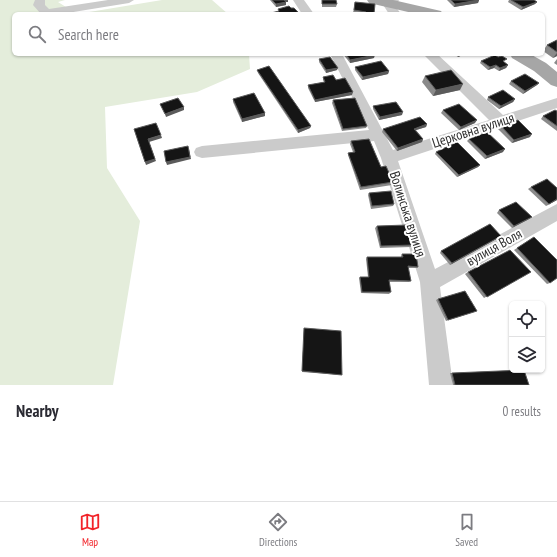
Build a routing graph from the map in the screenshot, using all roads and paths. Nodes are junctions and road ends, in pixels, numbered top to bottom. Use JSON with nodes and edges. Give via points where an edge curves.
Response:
{"nodes":[{"id":1,"x":40,"y":0,"type":"edge"},
{"id":2,"x":129,"y":0,"type":"edge"},
{"id":3,"x":298,"y":0,"type":"edge"},
{"id":4,"x":385,"y":0,"type":"edge"},
{"id":5,"x":45,"y":12,"type":"edge"},
{"id":6,"x":52,"y":12,"type":"edge"},
{"id":7,"x":307,"y":12,"type":"edge"},
{"id":8,"x":394,"y":12,"type":"edge"},
{"id":9,"x":429,"y":12,"type":"edge"},
{"id":10,"x":337,"y":56,"type":"edge"},
{"id":11,"x":431,"y":56,"type":"edge"},
{"id":12,"x":522,"y":56,"type":"edge"},
{"id":13,"x":557,"y":81,"type":"edge"},
{"id":14,"x":557,"y":102,"type":"edge"},
{"id":15,"x":500,"y":121,"type":"junction"},
{"id":16,"x":379,"y":135,"type":"junction"},
{"id":17,"x":202,"y":152,"type":"dead end"},
{"id":18,"x":389,"y":158,"type":"junction"},
{"id":19,"x":557,"y":212,"type":"edge"},
{"id":20,"x":430,"y":282,"type":"junction"},
{"id":21,"x":442,"y":385,"type":"edge"}],
"edges":[{"from":1,"to":5,"type":"street","via":[[39,5]]},
{"from":2,"to":6,"type":"street"},
{"from":3,"to":7,"type":"street"},
{"from":4,"to":8,"type":"street"},
{"from":4,"to":9,"type":"main road"},
{"from":10,"to":16,"type":"street","name":"Волинська вулиця"},
{"from":11,"to":15,"type":"street"},
{"from":12,"to":13,"type":"main road","via":[[540,66]]},
{"from":14,"to":15,"type":"street","name":"Церковна вулиця"},
{"from":15,"to":18,"type":"street","name":"Церковна вулиця"},
{"from":16,"to":17,"type":"street"},
{"from":16,"to":18,"type":"street","name":"Волинська вулиця"},
{"from":18,"to":20,"type":"street","name":"Волинська вулиця"},
{"from":19,"to":20,"type":"street","name":"вулиця Воля"},
{"from":20,"to":21,"type":"street","name":"Волинська вулиця"}]}
